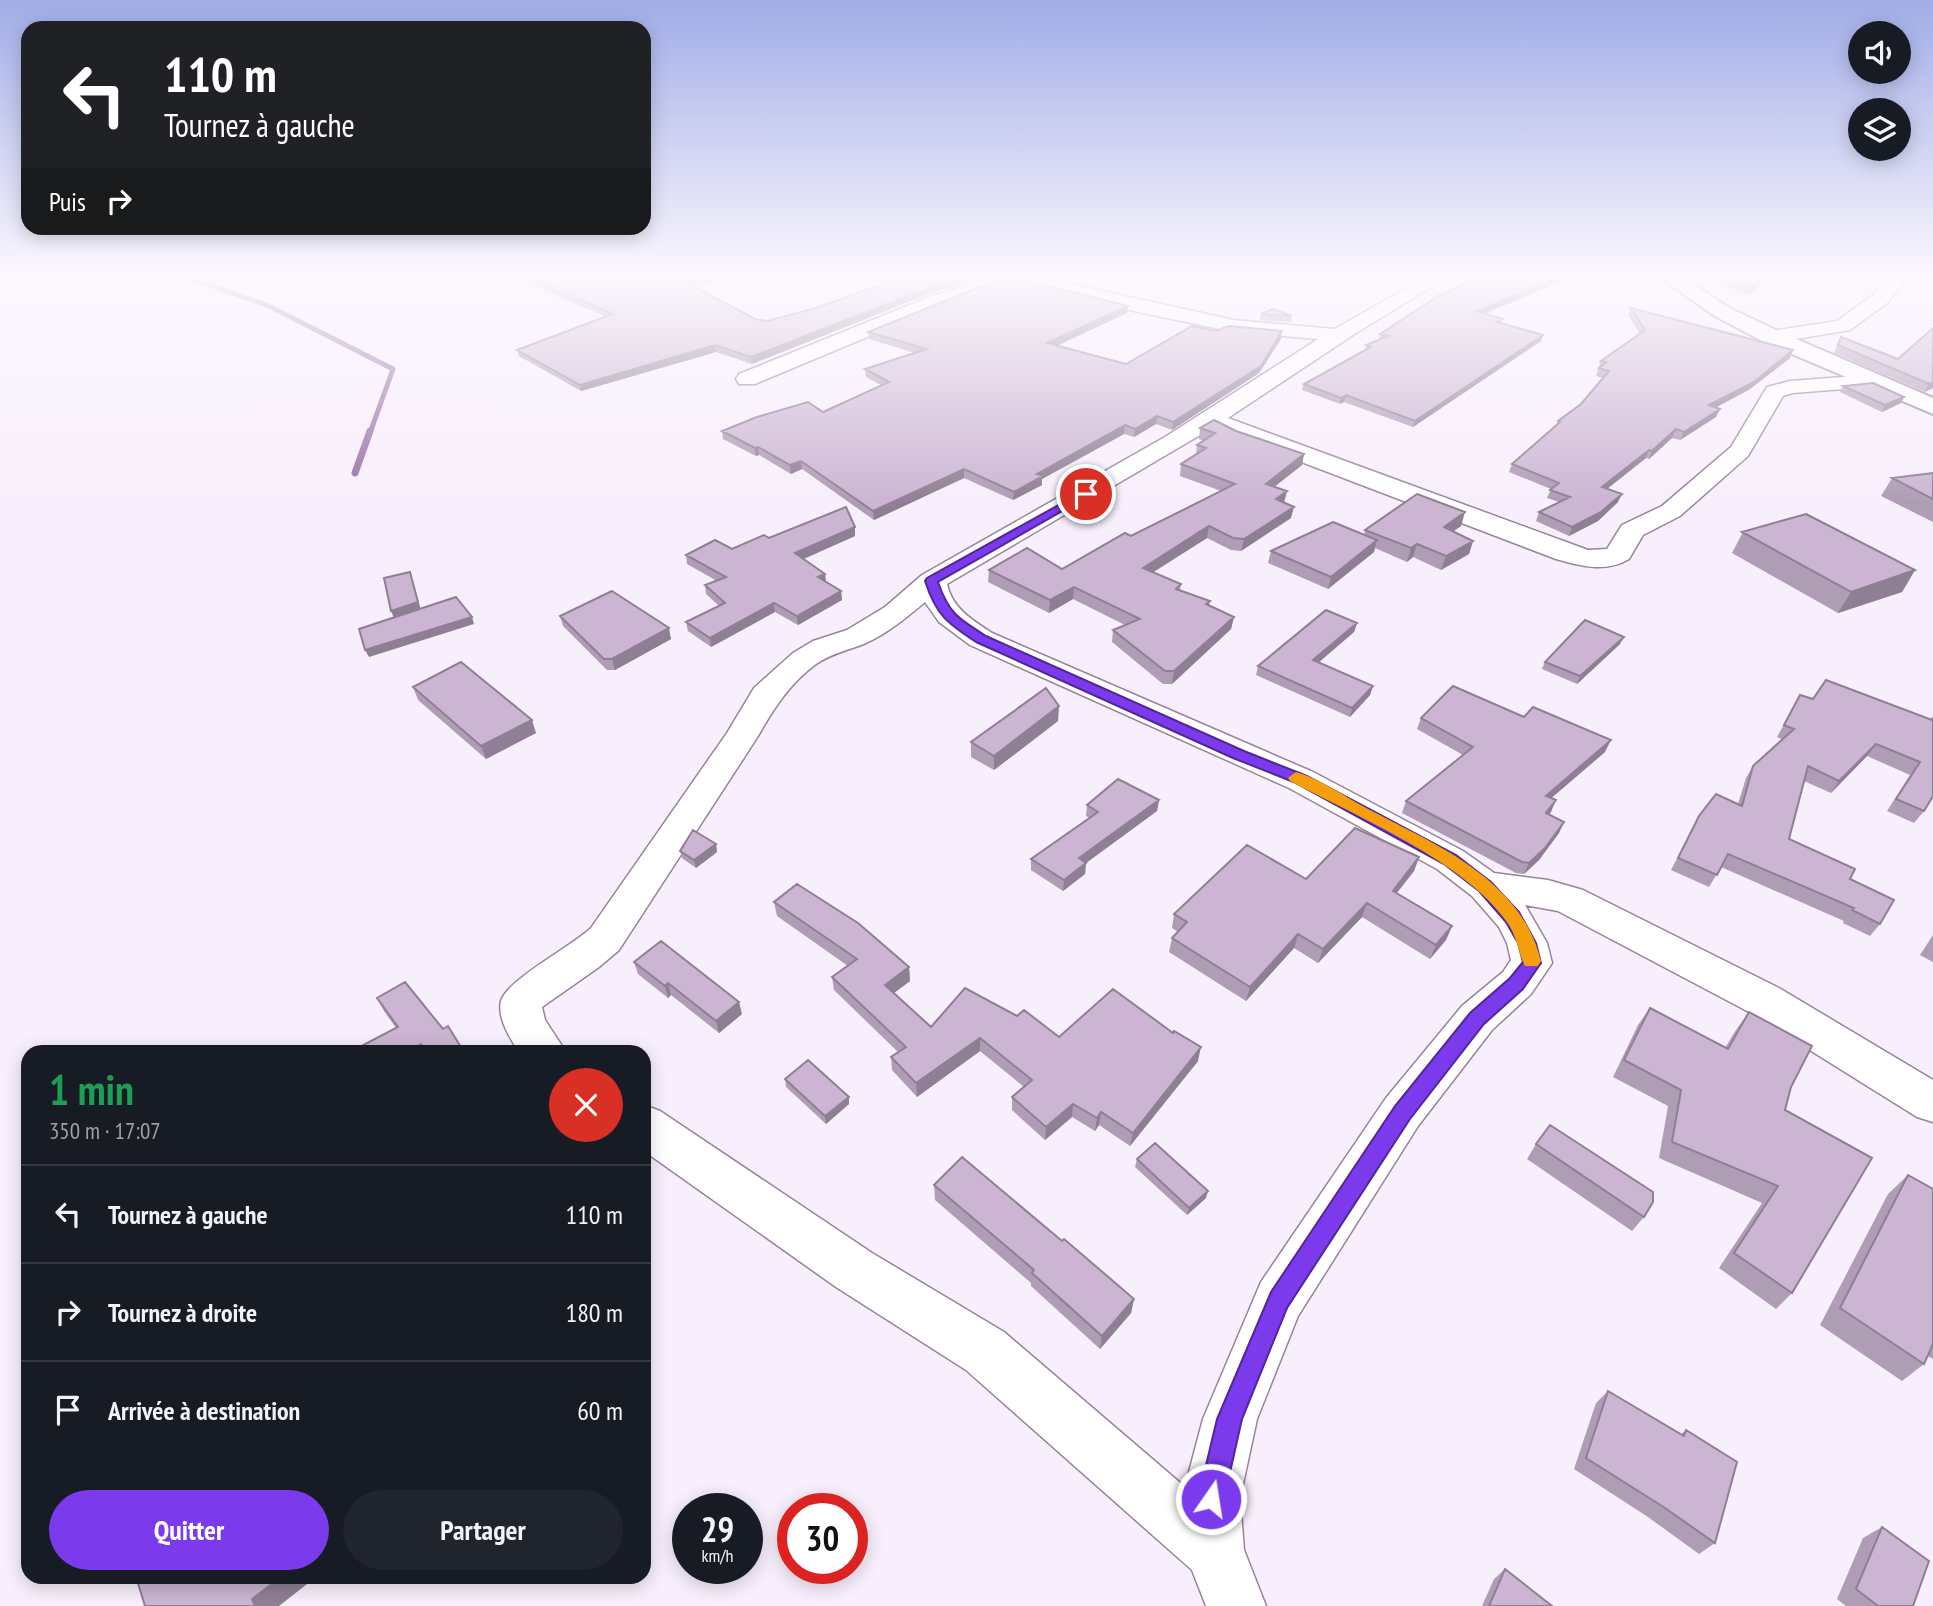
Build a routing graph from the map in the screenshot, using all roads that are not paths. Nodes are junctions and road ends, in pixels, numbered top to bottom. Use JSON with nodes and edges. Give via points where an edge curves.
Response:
{"nodes":[{"id":1,"x":810,"y":353,"type":"edge"},
{"id":2,"x":1310,"y":353,"type":"edge"},
{"id":3,"x":1806,"y":353,"type":"edge"},
{"id":4,"x":747,"y":379,"type":"dead end"},
{"id":5,"x":1870,"y":381,"type":"junction"},
{"id":6,"x":1933,"y":407,"type":"edge"},
{"id":7,"x":1210,"y":419,"type":"junction"},
{"id":8,"x":932,"y":581,"type":"junction"},
{"id":9,"x":1485,"y":887,"type":"junction"},
{"id":10,"x":540,"y":1045,"type":"edge"},
{"id":11,"x":1933,"y":1103,"type":"edge"},
{"id":12,"x":651,"y":1130,"type":"edge"},
{"id":13,"x":1214,"y":1550,"type":"junction"},
{"id":14,"x":1236,"y":1606,"type":"edge"}],
"edges":[{"from":1,"to":4,"type":"street"},
{"from":2,"to":7,"type":"street"},
{"from":3,"to":5,"type":"street"},
{"from":5,"to":6,"type":"street"},
{"from":5,"to":7,"type":"street","via":[[1775,392],[1740,451],[1671,511],[1631,531],[1623,550],[1609,557],[1585,556],[1536,542]]},
{"from":7,"to":8,"type":"street"},
{"from":8,"to":9,"type":"street","via":[[950,619],[981,639],[1301,780],[1450,860]]},
{"from":8,"to":10,"type":"street","via":[[895,613],[858,636],[804,659],[765,695],[604,939],[585,958],[522,1000],[525,1026]]},
{"from":9,"to":11,"type":"street","via":[[1570,900],[1764,1000]]},
{"from":9,"to":13,"type":"street","via":[[1513,917],[1532,963],[1517,983],[1477,1018],[1402,1112],[1279,1300],[1230,1419],[1211,1499]]},
{"from":12,"to":13,"type":"street","via":[[854,1270],[985,1351]]},
{"from":13,"to":14,"type":"street"}]}
